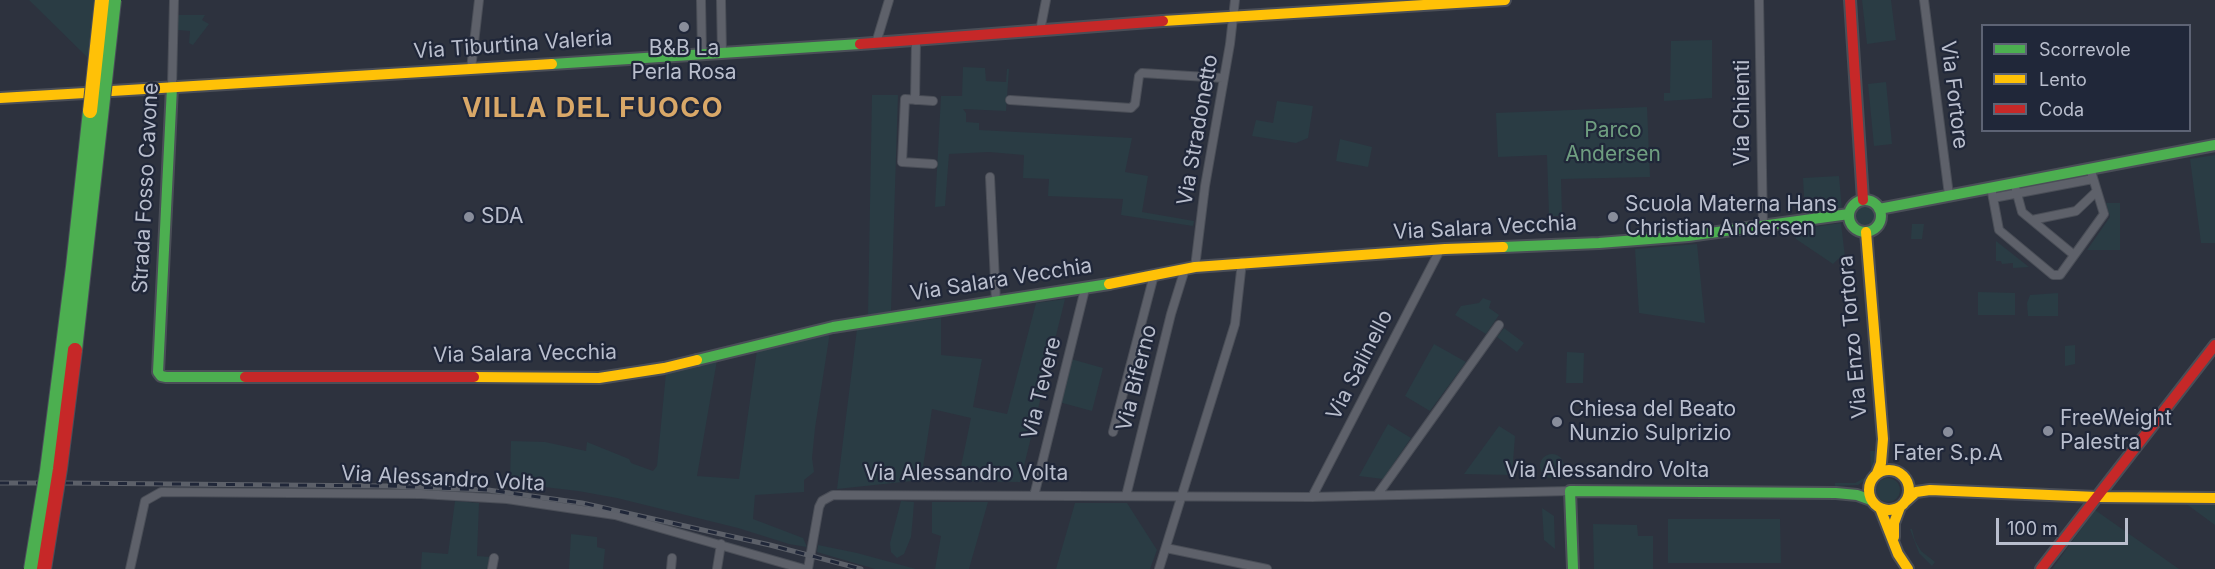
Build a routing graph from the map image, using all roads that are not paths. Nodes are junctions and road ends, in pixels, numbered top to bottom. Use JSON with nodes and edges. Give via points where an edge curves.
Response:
{"nodes":[{"id":1,"x":102,"y":0,"type":"edge"},
{"id":2,"x":114,"y":0,"type":"edge"},
{"id":3,"x":174,"y":0,"type":"edge"},
{"id":4,"x":479,"y":0,"type":"edge"},
{"id":5,"x":701,"y":0,"type":"edge"},
{"id":6,"x":721,"y":0,"type":"edge"},
{"id":7,"x":889,"y":0,"type":"edge"},
{"id":8,"x":1046,"y":0,"type":"edge"},
{"id":9,"x":1235,"y":0,"type":"edge"},
{"id":10,"x":1505,"y":0,"type":"edge"},
{"id":11,"x":1760,"y":0,"type":"edge"},
{"id":12,"x":1850,"y":0,"type":"edge"},
{"id":13,"x":1924,"y":0,"type":"edge"},
{"id":14,"x":1233,"y":16,"type":"junction"},
{"id":15,"x":1040,"y":31,"type":"junction"},
{"id":16,"x":916,"y":41,"type":"junction"},
{"id":17,"x":876,"y":43,"type":"junction"},
{"id":18,"x":722,"y":52,"type":"junction"},
{"id":19,"x":702,"y":54,"type":"junction"},
{"id":20,"x":471,"y":69,"type":"junction"},
{"id":21,"x":1224,"y":78,"type":"junction"},
{"id":22,"x":172,"y":87,"type":"junction"},
{"id":23,"x":112,"y":91,"type":"dead end"},
{"id":24,"x":85,"y":93,"type":"dead end"},
{"id":25,"x":0,"y":98,"type":"edge"},
{"id":26,"x":915,"y":100,"type":"junction"},
{"id":27,"x":1010,"y":100,"type":"dead end"},
{"id":28,"x":933,"y":101,"type":"dead end"},
{"id":29,"x":2215,"y":145,"type":"edge"},
{"id":30,"x":933,"y":164,"type":"dead end"},
{"id":31,"x":2092,"y":173,"type":"junction"},
{"id":32,"x":990,"y":177,"type":"dead end"},
{"id":33,"x":2016,"y":188,"type":"junction"},
{"id":34,"x":2097,"y":191,"type":"junction"},
{"id":35,"x":1992,"y":193,"type":"junction"},
{"id":36,"x":1949,"y":195,"type":"junction"},
{"id":37,"x":1863,"y":200,"type":"junction"},
{"id":38,"x":1879,"y":209,"type":"junction"},
{"id":39,"x":1849,"y":214,"type":"junction"},
{"id":40,"x":2032,"y":220,"type":"junction"},
{"id":41,"x":1762,"y":226,"type":"junction"},
{"id":42,"x":1866,"y":232,"type":"junction"},
{"id":43,"x":1440,"y":250,"type":"junction"},
{"id":44,"x":2074,"y":255,"type":"junction"},
{"id":45,"x":1242,"y":262,"type":"junction"},
{"id":46,"x":1190,"y":268,"type":"junction"},
{"id":47,"x":1154,"y":275,"type":"junction"},
{"id":48,"x":1085,"y":289,"type":"junction"},
{"id":49,"x":996,"y":303,"type":"junction"},
{"id":50,"x":1499,"y":325,"type":"dead end"},
{"id":51,"x":2215,"y":345,"type":"edge"},
{"id":52,"x":161,"y":376,"type":"joint"},
{"id":53,"x":1113,"y":432,"type":"dead end"},
{"id":54,"x":1883,"y":439,"type":"junction"},
{"id":55,"x":1896,"y":471,"type":"junction"},
{"id":56,"x":1874,"y":477,"type":"junction"},
{"id":57,"x":1907,"y":480,"type":"junction"},
{"id":58,"x":1930,"y":490,"type":"junction"},
{"id":59,"x":1570,"y":491,"type":"junction"},
{"id":60,"x":1836,"y":493,"type":"junction"},
{"id":61,"x":1378,"y":494,"type":"junction"},
{"id":62,"x":1182,"y":495,"type":"junction"},
{"id":63,"x":1034,"y":496,"type":"junction"},
{"id":64,"x":1126,"y":496,"type":"junction"},
{"id":65,"x":1312,"y":497,"type":"junction"},
{"id":66,"x":2097,"y":497,"type":"junction"},
{"id":67,"x":2215,"y":498,"type":"edge"},
{"id":68,"x":1875,"y":504,"type":"junction"},
{"id":69,"x":1903,"y":504,"type":"junction"},
{"id":70,"x":721,"y":544,"type":"junction"},
{"id":71,"x":1894,"y":544,"type":"junction"},
{"id":72,"x":1166,"y":548,"type":"junction"},
{"id":73,"x":494,"y":558,"type":"dead end"},
{"id":74,"x":672,"y":558,"type":"dead end"},
{"id":75,"x":31,"y":569,"type":"edge"},
{"id":76,"x":44,"y":569,"type":"edge"},
{"id":77,"x":130,"y":569,"type":"edge"},
{"id":78,"x":492,"y":569,"type":"edge"},
{"id":79,"x":671,"y":569,"type":"edge"},
{"id":80,"x":717,"y":569,"type":"edge"},
{"id":81,"x":806,"y":569,"type":"edge"},
{"id":82,"x":1159,"y":569,"type":"edge"},
{"id":83,"x":1267,"y":569,"type":"edge"},
{"id":84,"x":1573,"y":569,"type":"edge"},
{"id":85,"x":1908,"y":569,"type":"edge"},
{"id":86,"x":2041,"y":569,"type":"edge"}],
"edges":[{"from":1,"to":75,"type":"main road","bridge":true,"via":[[47,471]]},
{"from":2,"to":76,"type":"main road","bridge":true,"via":[[86,270]]},
{"from":3,"to":22,"type":"street","name":"Strada Fosso Cavone"},
{"from":4,"to":20,"type":"street"},
{"from":5,"to":19,"type":"street"},
{"from":6,"to":18,"type":"street"},
{"from":7,"to":17,"type":"street"},
{"from":8,"to":15,"type":"street"},
{"from":9,"to":14,"type":"street","name":"Via Stradonetto"},
{"from":10,"to":14,"type":"main road","name":"Via Tiburtina Valeria"},
{"from":11,"to":41,"type":"street","name":"Via Chienti"},
{"from":12,"to":37,"type":"main road"},
{"from":13,"to":36,"type":"street","name":"Via Fortore"},
{"from":14,"to":15,"type":"main road","name":"Via Tiburtina Valeria"},
{"from":14,"to":21,"type":"street","name":"Via Stradonetto"},
{"from":15,"to":16,"type":"main road","name":"Via Tiburtina Valeria"},
{"from":16,"to":17,"type":"main road","name":"Via Tiburtina Valeria"},
{"from":16,"to":26,"type":"street"},
{"from":17,"to":18,"type":"main road","name":"Via Tiburtina Valeria"},
{"from":18,"to":19,"type":"main road","name":"Via Tiburtina Valeria"},
{"from":19,"to":20,"type":"main road","name":"Via Tiburtina Valeria"},
{"from":20,"to":22,"type":"main road","name":"Via Tiburtina Valeria"},
{"from":21,"to":27,"type":"street","via":[[1142,73],[1131,108]]},
{"from":21,"to":46,"type":"street","name":"Via Stradonetto"},
{"from":22,"to":23,"type":"main road","name":"Via Tiburtina Valeria"},
{"from":22,"to":52,"type":"main road","name":"Strada Fosso Cavone","via":[[158,356]]},
{"from":24,"to":25,"type":"main road"},
{"from":26,"to":28,"type":"street"},
{"from":26,"to":30,"type":"street","via":[[905,99],[902,162]]},
{"from":29,"to":31,"type":"main road"},
{"from":31,"to":33,"type":"main road"},
{"from":31,"to":34,"type":"street"},
{"from":32,"to":49,"type":"street"},
{"from":33,"to":35,"type":"main road"},
{"from":33,"to":40,"type":"street","via":[[2022,212]]},
{"from":34,"to":40,"type":"street","via":[[2076,211]]},
{"from":34,"to":44,"type":"street","via":[[2104,214]]},
{"from":35,"to":36,"type":"main road"},
{"from":35,"to":44,"type":"street","via":[[1999,230],[2053,275],[2060,275]]},
{"from":36,"to":38,"type":"main road"},
{"from":37,"to":38,"type":"main road"},
{"from":37,"to":39,"type":"main road","via":[[1853,205]]},
{"from":38,"to":42,"type":"main road","via":[[1878,224]]},
{"from":39,"to":41,"type":"main road","name":"Via Salara Vecchia"},
{"from":39,"to":42,"type":"main road","via":[[1853,227]]},
{"from":40,"to":44,"type":"street"},
{"from":41,"to":43,"type":"main road","name":"Via Salara Vecchia","via":[[1599,243]]},
{"from":42,"to":54,"type":"main road","name":"Via Enzo Tortora"},
{"from":43,"to":45,"type":"main road","name":"Via Salara Vecchia"},
{"from":43,"to":65,"type":"street","name":"Via Salinello"},
{"from":45,"to":46,"type":"main road","name":"Via Salara Vecchia"},
{"from":45,"to":62,"type":"street","via":[[1235,324]]},
{"from":46,"to":47,"type":"main road","name":"Via Salara Vecchia"},
{"from":46,"to":64,"type":"street","name":"Via Biferno","via":[[1171,314]]},
{"from":47,"to":48,"type":"main road","name":"Via Salara Vecchia"},
{"from":47,"to":53,"type":"street"},
{"from":48,"to":49,"type":"main road","name":"Via Salara Vecchia"},
{"from":48,"to":63,"type":"street","name":"Via Tevere"},
{"from":49,"to":52,"type":"main road","name":"Via Salara Vecchia","via":[[833,327],[664,368],[598,378]]},
{"from":50,"to":61,"type":"street"},
{"from":51,"to":66,"type":"main road"},
{"from":54,"to":55,"type":"main road","name":"Via Enzo Tortora"},
{"from":54,"to":56,"type":"main road","name":"Via Enzo Tortora","via":[[1881,463]]},
{"from":55,"to":56,"type":"main road","via":[[1883,470]]},
{"from":55,"to":57,"type":"main road"},
{"from":56,"to":60,"type":"main road","name":"Via Alessandro Volta","via":[[1858,488]]},
{"from":56,"to":68,"type":"main road","via":[[1868,490]]},
{"from":57,"to":58,"type":"main road"},
{"from":57,"to":69,"type":"main road","via":[[1909,491]]},
{"from":58,"to":66,"type":"main road"},
{"from":58,"to":69,"type":"main road","via":[[1916,492]]},
{"from":59,"to":60,"type":"main road","name":"Via Alessandro Volta"},
{"from":59,"to":61,"type":"street","name":"Via Alessandro Volta"},
{"from":59,"to":84,"type":"main road"},
{"from":60,"to":68,"type":"main road","name":"Via Alessandro Volta","via":[[1857,495]]},
{"from":61,"to":65,"type":"street","name":"Via Alessandro Volta"},
{"from":62,"to":64,"type":"street","name":"Via Alessandro Volta"},
{"from":62,"to":65,"type":"street","name":"Via Alessandro Volta"},
{"from":62,"to":72,"type":"street"},
{"from":63,"to":64,"type":"street","name":"Via Alessandro Volta"},
{"from":63,"to":81,"type":"street","name":"Via Alessandro Volta","via":[[833,495],[819,507]]},
{"from":66,"to":67,"type":"main road"},
{"from":66,"to":86,"type":"main road"},
{"from":68,"to":69,"type":"main road","via":[[1893,510]]},
{"from":68,"to":71,"type":"main road"},
{"from":69,"to":71,"type":"main road","via":[[1894,523]]},
{"from":70,"to":77,"type":"street","name":"Via Alessandro Volta","via":[[615,515],[507,499],[421,494],[161,492],[145,501]]},
{"from":70,"to":80,"type":"street"},
{"from":70,"to":81,"type":"street","name":"Via Alessandro Volta"},
{"from":71,"to":85,"type":"main road"},
{"from":72,"to":82,"type":"street"},
{"from":72,"to":83,"type":"street"},
{"from":73,"to":78,"type":"street"},
{"from":74,"to":79,"type":"street"}]}
